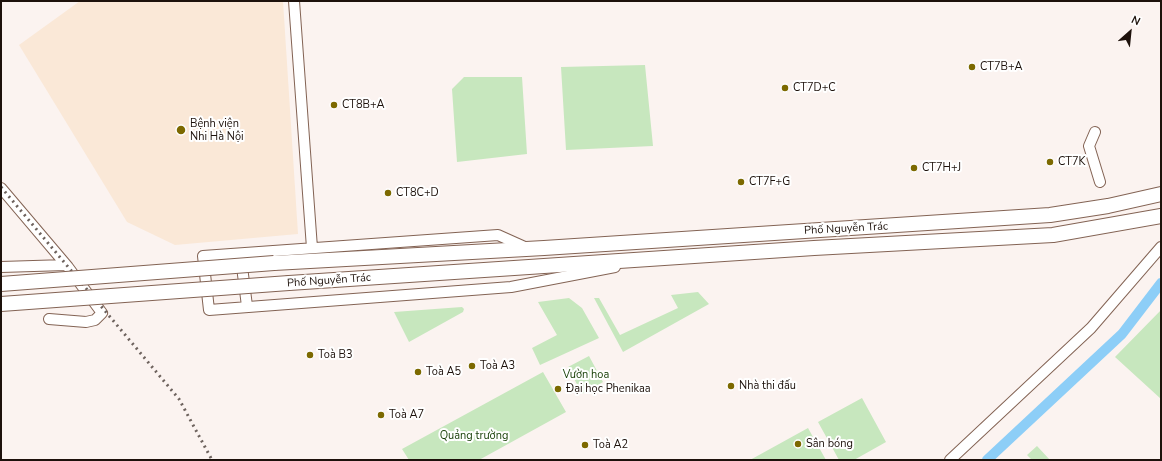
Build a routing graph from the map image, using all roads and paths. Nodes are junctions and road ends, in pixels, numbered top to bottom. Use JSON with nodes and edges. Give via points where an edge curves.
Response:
{"nodes":[{"id":1,"x":294,"y":1,"type":"edge"},
{"id":2,"x":1095,"y":132,"type":"dead end"},
{"id":3,"x":1100,"y":182,"type":"dead end"},
{"id":4,"x":1,"y":188,"type":"edge"},
{"id":5,"x":1161,"y":194,"type":"edge"},
{"id":6,"x":1161,"y":216,"type":"edge"},
{"id":7,"x":778,"y":233,"type":"junction"},
{"id":8,"x":1161,"y":247,"type":"edge"},
{"id":9,"x":312,"y":248,"type":"junction"},
{"id":10,"x":530,"y":249,"type":"junction"},
{"id":11,"x":779,"y":251,"type":"junction"},
{"id":12,"x":240,"y":253,"type":"junction"},
{"id":13,"x":656,"y":259,"type":"junction"},
{"id":14,"x":66,"y":265,"type":"junction"},
{"id":15,"x":1,"y":267,"type":"edge"},
{"id":16,"x":1,"y":284,"type":"edge"},
{"id":17,"x":1,"y":304,"type":"edge"},
{"id":18,"x":247,"y":306,"type":"junction"},
{"id":19,"x":49,"y":319,"type":"dead end"},
{"id":20,"x":950,"y":460,"type":"edge"}],
"edges":[{"from":1,"to":9,"type":"street"},
{"from":2,"to":3,"type":"street","via":[[1088,146]]},
{"from":4,"to":14,"type":"street"},
{"from":5,"to":7,"type":"main road","name":"Phố Nguyễn Trác","via":[[1050,215]]},
{"from":6,"to":11,"type":"main road","name":"Phố Nguyễn Trác","via":[[1053,235]]},
{"from":7,"to":10,"type":"main road","name":"Phố Nguyễn Trác"},
{"from":7,"to":11,"type":"main road"},
{"from":8,"to":20,"type":"street","via":[[1091,328]]},
{"from":9,"to":10,"type":"street","name":"Phố Nguyễn Trác","via":[[498,236]]},
{"from":9,"to":12,"type":"street","name":"Phố Nguyễn Trác"},
{"from":10,"to":16,"type":"main road","name":"Phố Nguyễn Trác","bridge":true,"via":[[274,263]]},
{"from":11,"to":13,"type":"main road","name":"Phố Nguyễn Trác"},
{"from":12,"to":18,"type":"street"},
{"from":12,"to":18,"type":"street","name":"Phố Nguyễn Trác","via":[[203,256],[209,310]]},
{"from":13,"to":17,"type":"main road","name":"Phố Nguyễn Trác","bridge":true},
{"from":13,"to":18,"type":"street","name":"Phố Nguyễn Trác","via":[[511,287]]},
{"from":14,"to":15,"type":"street"},
{"from":14,"to":19,"type":"street","via":[[102,313],[95,320],[86,322]]}]}
